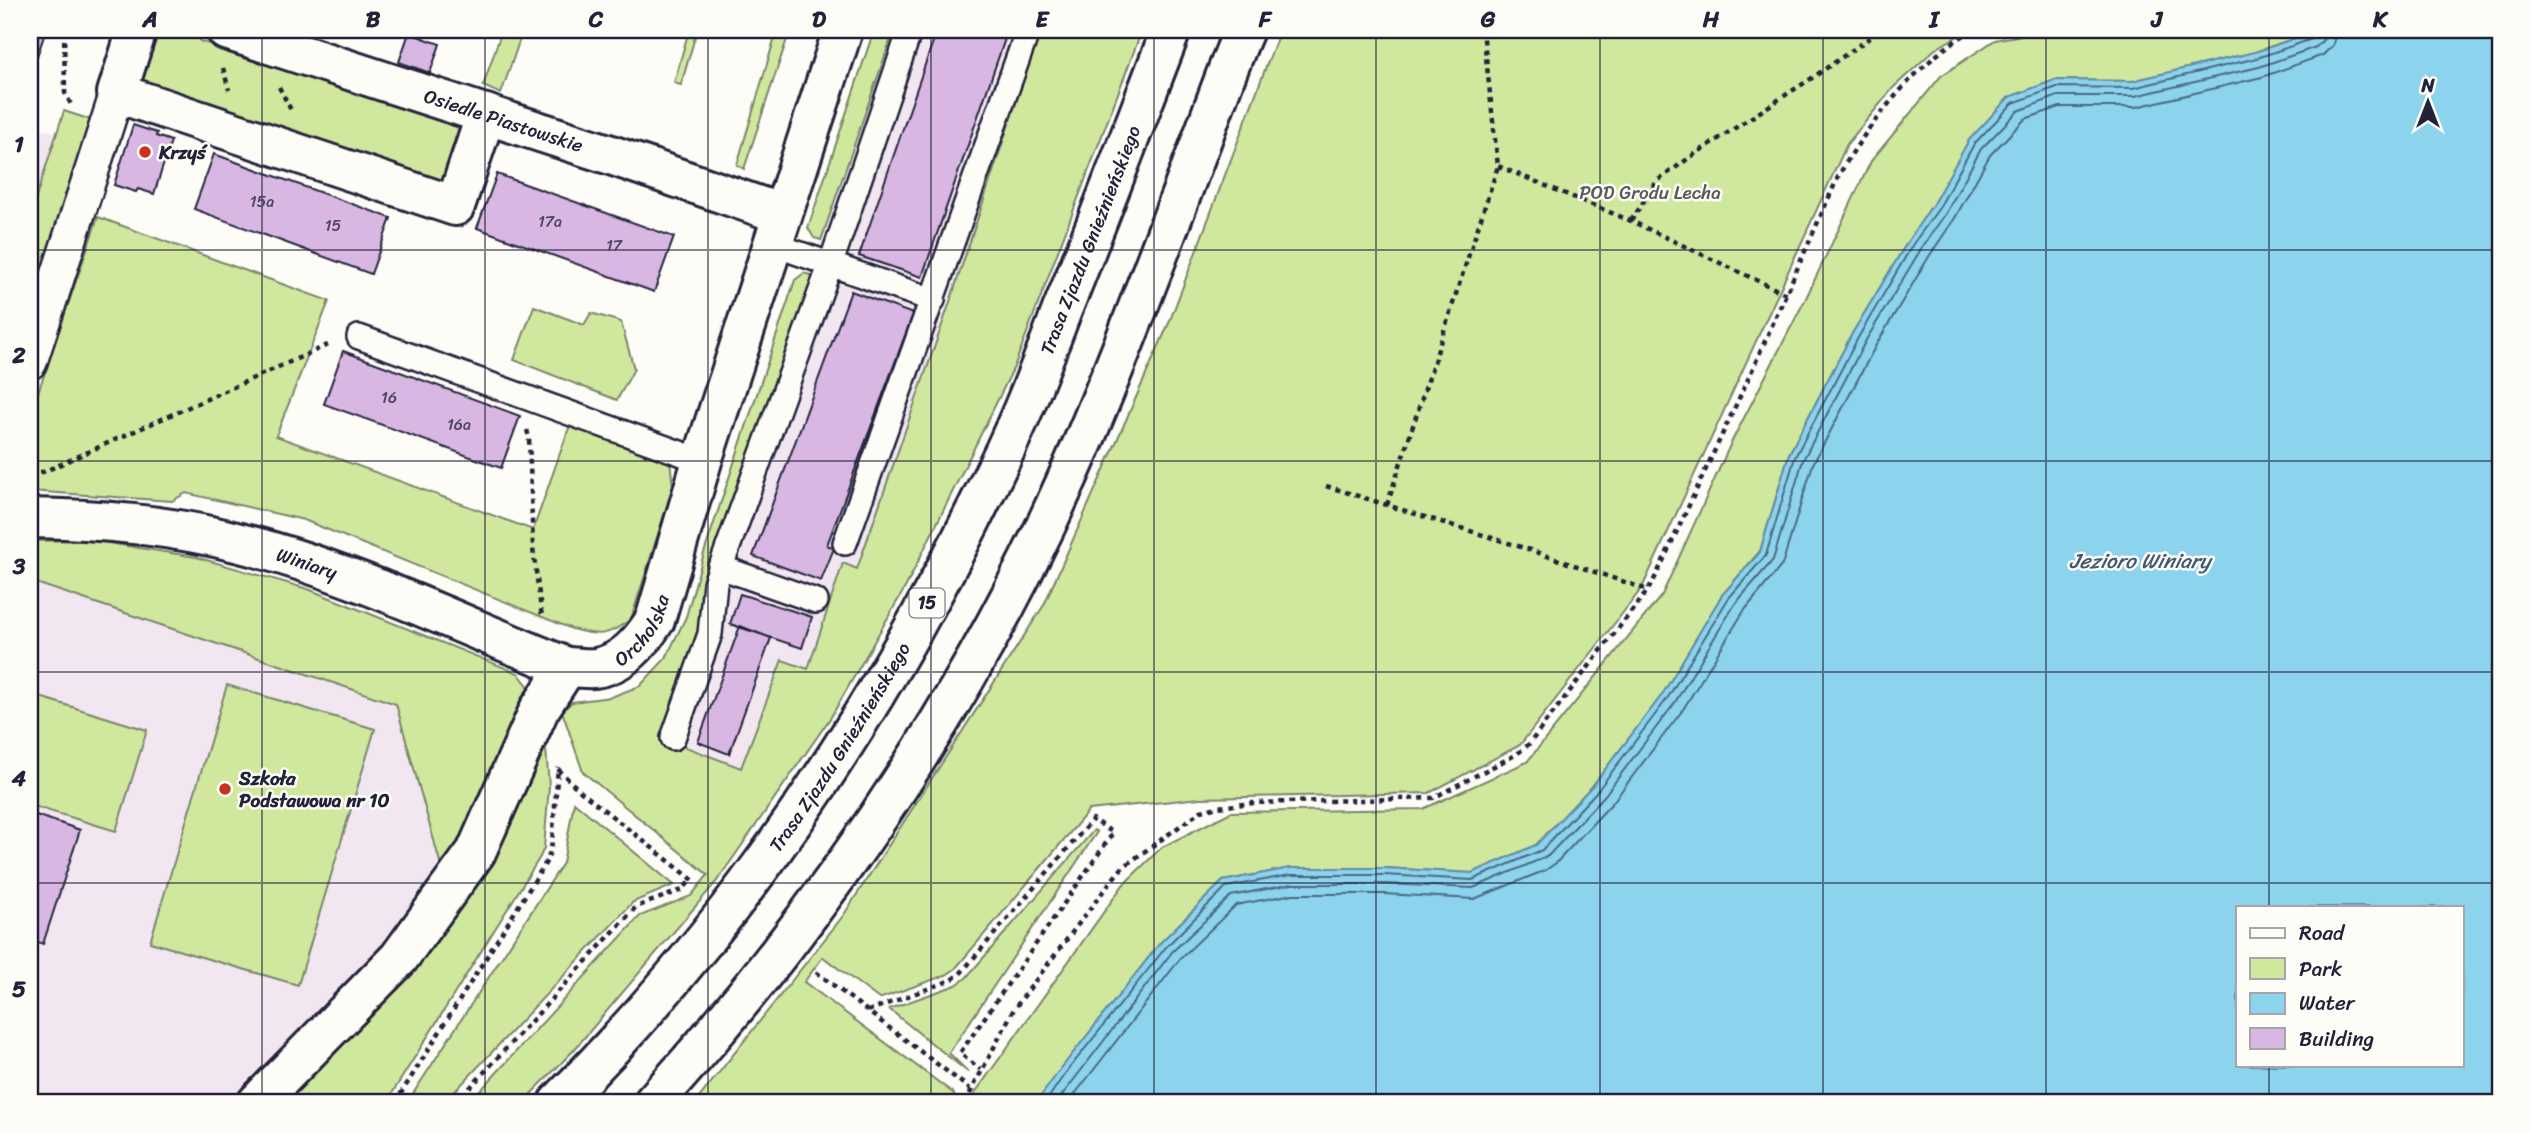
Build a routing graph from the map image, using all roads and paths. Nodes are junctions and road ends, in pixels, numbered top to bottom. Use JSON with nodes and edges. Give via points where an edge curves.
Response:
{"nodes":[{"id":1,"x":64,"y":30,"type":"edge"},
{"id":2,"x":137,"y":30,"type":"edge"},
{"id":3,"x":843,"y":30,"type":"edge"},
{"id":4,"x":910,"y":30,"type":"edge"},
{"id":5,"x":1028,"y":30,"type":"edge"},
{"id":6,"x":1171,"y":30,"type":"edge"},
{"id":7,"x":1244,"y":30,"type":"edge"},
{"id":8,"x":1483,"y":30,"type":"edge"},
{"id":9,"x":1881,"y":30,"type":"edge"},
{"id":10,"x":1974,"y":30,"type":"edge"},
{"id":11,"x":240,"y":35,"type":"edge"},
{"id":12,"x":223,"y":68,"type":"dead end"},
{"id":13,"x":117,"y":93,"type":"junction"},
{"id":14,"x":485,"y":114,"type":"junction"},
{"id":15,"x":241,"y":135,"type":"junction"},
{"id":16,"x":103,"y":136,"type":"junction"},
{"id":17,"x":316,"y":158,"type":"junction"},
{"id":18,"x":1498,"y":166,"type":"junction"},
{"id":19,"x":1631,"y":222,"type":"junction"},
{"id":20,"x":777,"y":229,"type":"junction"},
{"id":21,"x":831,"y":263,"type":"junction"},
{"id":22,"x":1786,"y":294,"type":"junction"},
{"id":23,"x":933,"y":300,"type":"junction"},
{"id":24,"x":359,"y":337,"type":"joint"},
{"id":25,"x":30,"y":362,"type":"edge"},
{"id":26,"x":515,"y":393,"type":"junction"},
{"id":27,"x":702,"y":461,"type":"junction"},
{"id":28,"x":30,"y":472,"type":"edge"},
{"id":29,"x":1326,"y":486,"type":"dead end"},
{"id":30,"x":1387,"y":505,"type":"junction"},
{"id":31,"x":30,"y":518,"type":"edge"},
{"id":32,"x":845,"y":543,"type":"dead end"},
{"id":33,"x":720,"y":567,"type":"junction"},
{"id":34,"x":1648,"y":590,"type":"junction"},
{"id":35,"x":816,"y":601,"type":"dead end"},
{"id":36,"x":557,"y":663,"type":"junction"},
{"id":37,"x":673,"y":738,"type":"dead end"},
{"id":38,"x":555,"y":756,"type":"dead end"},
{"id":39,"x":558,"y":769,"type":"junction"},
{"id":40,"x":816,"y":972,"type":"dead end"},
{"id":41,"x":868,"y":1011,"type":"junction"},
{"id":42,"x":981,"y":1070,"type":"junction"},
{"id":43,"x":971,"y":1089,"type":"junction"},
{"id":44,"x":257,"y":1103,"type":"edge"},
{"id":45,"x":395,"y":1103,"type":"edge"},
{"id":46,"x":456,"y":1103,"type":"edge"},
{"id":47,"x":558,"y":1103,"type":"edge"},
{"id":48,"x":653,"y":1103,"type":"edge"},
{"id":49,"x":965,"y":1103,"type":"edge"}],
"edges":[{"from":1,"to":16,"type":"path","via":[[65,93],[80,121]]},
{"from":2,"to":13,"type":"street"},
{"from":3,"to":20,"type":"street","name":"Orcholska"},
{"from":4,"to":21,"type":"lane"},
{"from":5,"to":23,"type":"lane"},
{"from":6,"to":47,"type":"street","name":"Trasa Zjazdu Gnieźnieńskiego","number":"15","via":[[1027,401],[943,576],[883,683],[828,771],[741,892],[666,984]]},
{"from":7,"to":48,"type":"street","via":[[1140,303],[1017,584],[944,714],[859,846],[780,953]]},
{"from":8,"to":18,"type":"path"},
{"from":9,"to":19,"type":"path","via":[[1657,181]]},
{"from":10,"to":22,"type":"path","via":[[1925,66],[1853,149]]},
{"from":11,"to":14,"type":"street","name":"Osiedle Piastowskie"},
{"from":11,"to":17,"type":"path"},
{"from":12,"to":15,"type":"path"},
{"from":13,"to":15,"type":"street"},
{"from":13,"to":16,"type":"street"},
{"from":14,"to":17,"type":"street","via":[[455,206]]},
{"from":14,"to":20,"type":"street","name":"Osiedle Piastowskie"},
{"from":15,"to":17,"type":"street"},
{"from":16,"to":25,"type":"street"},
{"from":18,"to":19,"type":"path"},
{"from":18,"to":30,"type":"path"},
{"from":19,"to":22,"type":"path"},
{"from":20,"to":21,"type":"lane"},
{"from":20,"to":27,"type":"street","name":"Orcholska"},
{"from":21,"to":23,"type":"lane"},
{"from":21,"to":33,"type":"lane"},
{"from":22,"to":34,"type":"path"},
{"from":23,"to":32,"type":"lane"},
{"from":24,"to":26,"type":"lane"},
{"from":24,"to":28,"type":"path","via":[[339,340],[43,472]]},
{"from":26,"to":27,"type":"lane"},
{"from":26,"to":36,"type":"path","via":[[529,438],[533,549]]},
{"from":27,"to":36,"type":"street","name":"Orcholska","via":[[655,620],[642,640],[623,657],[596,668]]},
{"from":29,"to":30,"type":"path"},
{"from":30,"to":34,"type":"path"},
{"from":31,"to":36,"type":"street","name":"Winiary","via":[[155,527],[240,543],[331,572]]},
{"from":33,"to":35,"type":"lane"},
{"from":33,"to":37,"type":"lane","via":[[710,634]]},
{"from":34,"to":42,"type":"path","via":[[1529,744],[1433,798],[1253,803],[1201,811],[1186,820],[1111,881],[1014,1009]]},
{"from":36,"to":44,"type":"street","via":[[476,852],[399,958]]},
{"from":38,"to":39,"type":"path"},
{"from":39,"to":45,"type":"path","via":[[548,859]]},
{"from":39,"to":46,"type":"path","via":[[694,881],[636,907]]},
{"from":40,"to":41,"type":"path"},
{"from":41,"to":42,"type":"path","via":[[960,974],[1093,819],[1113,833],[960,1053]]},
{"from":41,"to":43,"type":"path"},
{"from":42,"to":43,"type":"path"},
{"from":43,"to":49,"type":"path"}]}
